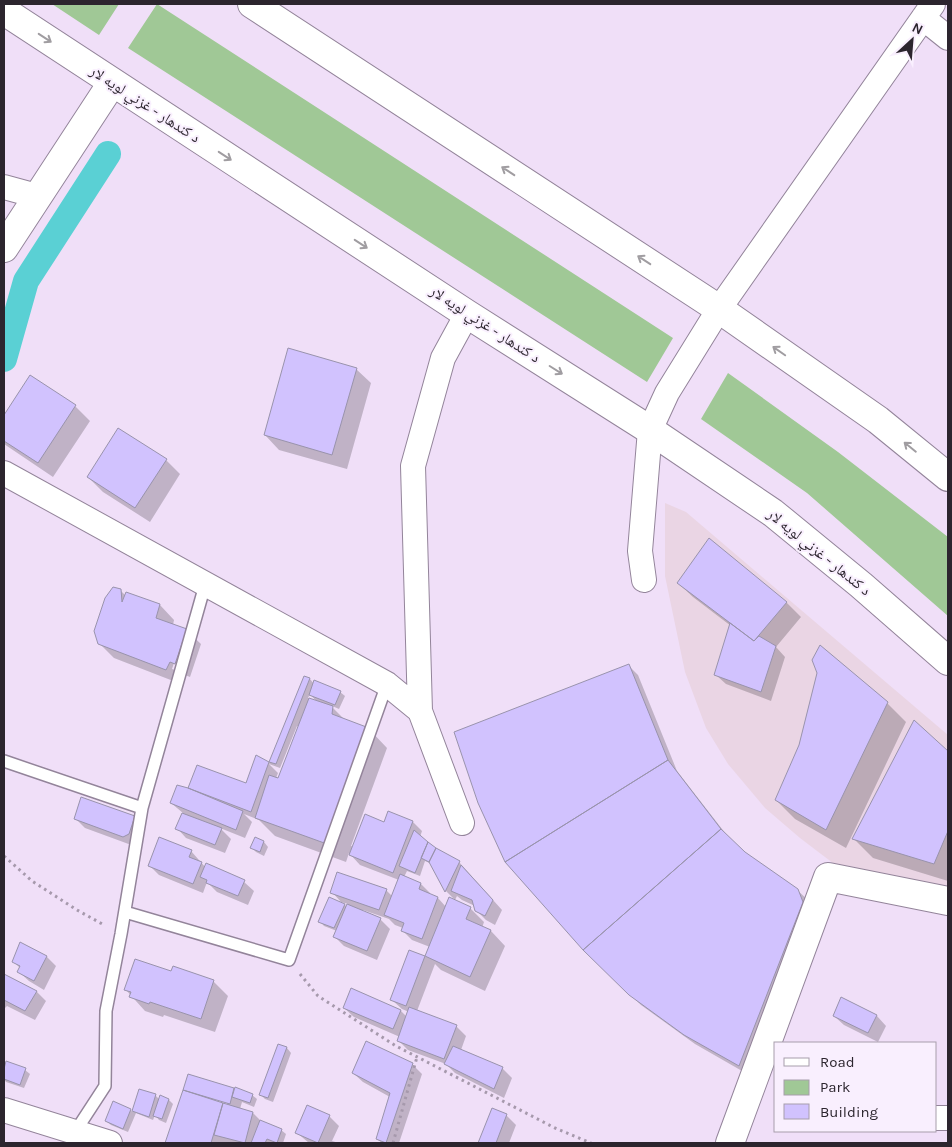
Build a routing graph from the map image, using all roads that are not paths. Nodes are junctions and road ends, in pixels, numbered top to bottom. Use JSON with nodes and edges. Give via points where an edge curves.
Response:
{"nodes":[{"id":1,"x":252,"y":4,"type":"edge"},
{"id":2,"x":928,"y":11,"type":"edge"},
{"id":3,"x":4,"y":12,"type":"edge"},
{"id":4,"x":948,"y":38,"type":"edge"},
{"id":5,"x":112,"y":82,"type":"junction"},
{"id":6,"x":4,"y":187,"type":"edge"},
{"id":7,"x":37,"y":196,"type":"junction"},
{"id":8,"x":4,"y":248,"type":"edge"},
{"id":9,"x":719,"y":308,"type":"junction"},
{"id":10,"x":467,"y":314,"type":"junction"},
{"id":11,"x":650,"y":430,"type":"junction"},
{"id":12,"x":4,"y":472,"type":"edge"},
{"id":13,"x":948,"y":477,"type":"edge"},
{"id":14,"x":644,"y":580,"type":"dead end"},
{"id":15,"x":205,"y":585,"type":"junction"},
{"id":16,"x":948,"y":661,"type":"edge"},
{"id":17,"x":387,"y":684,"type":"junction"},
{"id":18,"x":420,"y":711,"type":"junction"},
{"id":19,"x":4,"y":761,"type":"edge"},
{"id":20,"x":142,"y":808,"type":"junction"},
{"id":21,"x":462,"y":823,"type":"dead end"},
{"id":22,"x":948,"y":901,"type":"edge"},
{"id":23,"x":125,"y":912,"type":"junction"},
{"id":24,"x":776,"y":1042,"type":"edge"},
{"id":25,"x":774,"y":1048,"type":"edge"},
{"id":26,"x":767,"y":1070,"type":"edge"},
{"id":27,"x":4,"y":1110,"type":"edge"},
{"id":28,"x":75,"y":1132,"type":"junction"},
{"id":29,"x":110,"y":1143,"type":"edge"},
{"id":30,"x":730,"y":1143,"type":"edge"}],
"edges":[{"from":9,"to":1,"type":"main road","one_way":true},
{"from":2,"to":4,"type":"street"},
{"from":2,"to":9,"type":"street"},
{"from":3,"to":5,"type":"main road","name":"د کندهار - غزني لويه لار","one_way":true},
{"from":5,"to":7,"type":"main road"},
{"from":5,"to":10,"type":"main road","name":"د کندهار - غزني لويه لار","one_way":true},
{"from":6,"to":7,"type":"street"},
{"from":7,"to":8,"type":"main road"},
{"from":9,"to":11,"type":"street","via":[[667,393]]},
{"from":13,"to":9,"type":"main road","one_way":true,"via":[[878,420]]},
{"from":10,"to":11,"type":"main road","name":"د کندهار - غزني لويه لار","one_way":true},
{"from":10,"to":18,"type":"street","via":[[443,358],[413,466]]},
{"from":11,"to":14,"type":"street","via":[[640,551]]},
{"from":11,"to":16,"type":"main road","name":"د کندهار - غزني لويه لار","via":[[773,513],[861,584]]},
{"from":12,"to":15,"type":"street"},
{"from":15,"to":17,"type":"street"},
{"from":15,"to":20,"type":"lane"},
{"from":17,"to":18,"type":"street"},
{"from":17,"to":23,"type":"lane","via":[[289,960]]},
{"from":18,"to":21,"type":"street"},
{"from":19,"to":20,"type":"lane"},
{"from":20,"to":23,"type":"lane"},
{"from":22,"to":24,"type":"main road","via":[[828,876]]},
{"from":23,"to":28,"type":"lane","via":[[106,1011],[105,1086]]},
{"from":25,"to":26,"type":"main road"},
{"from":26,"to":30,"type":"main road"},
{"from":27,"to":28,"type":"street"},
{"from":28,"to":29,"type":"street"}]}
